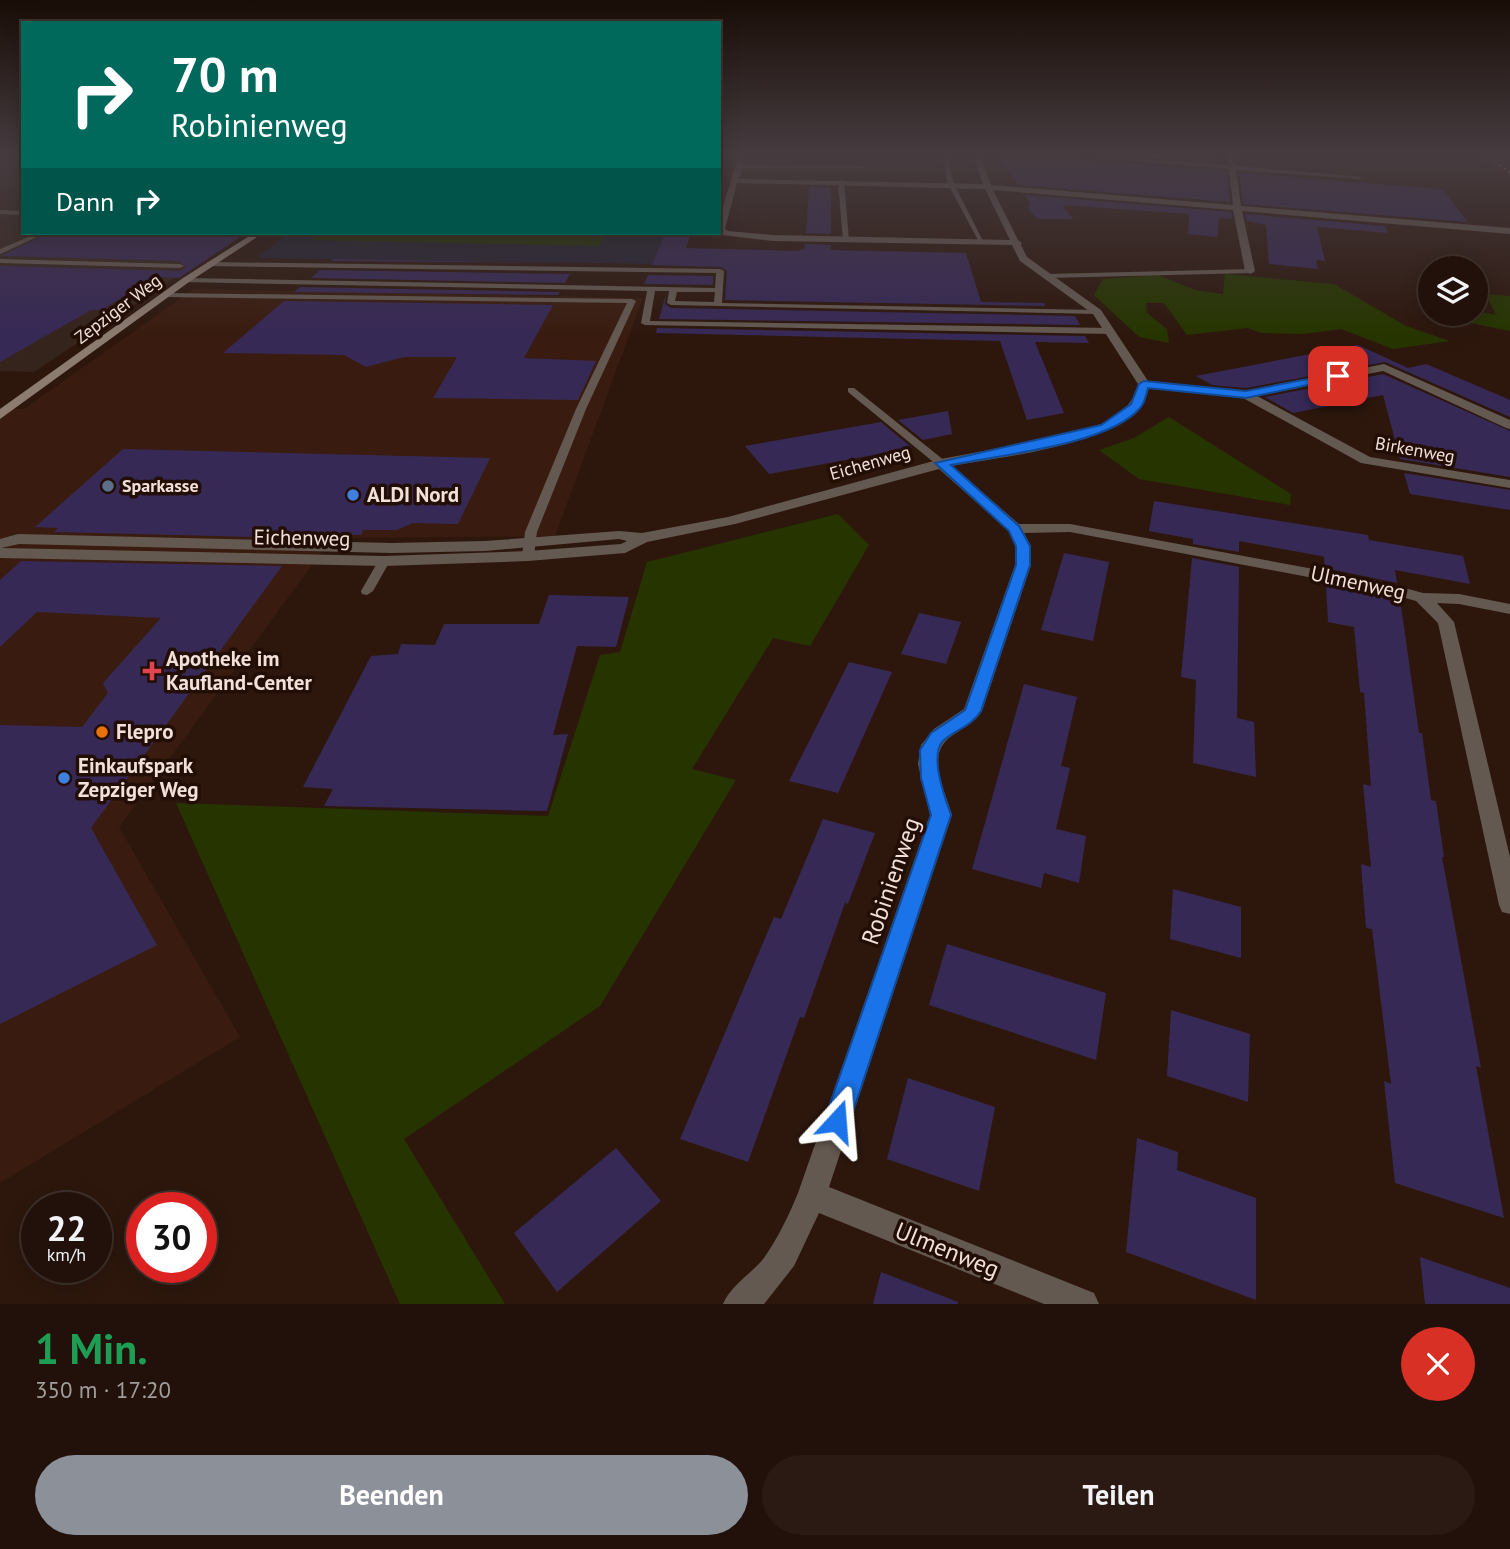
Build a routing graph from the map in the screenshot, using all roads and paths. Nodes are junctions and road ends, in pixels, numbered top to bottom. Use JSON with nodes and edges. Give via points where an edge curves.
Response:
{"nodes":[{"id":1,"x":844,"y":214,"type":"edge"},
{"id":2,"x":967,"y":214,"type":"edge"},
{"id":3,"x":1003,"y":214,"type":"edge"},
{"id":4,"x":1238,"y":214,"type":"edge"},
{"id":5,"x":1304,"y":214,"type":"edge"},
{"id":6,"x":721,"y":229,"type":"edge"},
{"id":7,"x":1510,"y":232,"type":"edge"},
{"id":8,"x":40,"y":235,"type":"edge"},
{"id":9,"x":256,"y":235,"type":"edge"},
{"id":10,"x":846,"y":240,"type":"junction"},
{"id":11,"x":982,"y":242,"type":"junction"},
{"id":12,"x":1018,"y":243,"type":"junction"},
{"id":13,"x":0,"y":259,"type":"edge"},
{"id":14,"x":210,"y":264,"type":"junction"},
{"id":15,"x":180,"y":267,"type":"dead end"},
{"id":16,"x":1250,"y":271,"type":"joint"},
{"id":17,"x":1047,"y":275,"type":"junction"},
{"id":18,"x":186,"y":281,"type":"junction"},
{"id":19,"x":651,"y":290,"type":"junction"},
{"id":20,"x":673,"y":290,"type":"junction"},
{"id":21,"x":719,"y":290,"type":"junction"},
{"id":22,"x":167,"y":295,"type":"junction"},
{"id":23,"x":719,"y":305,"type":"junction"},
{"id":24,"x":1097,"y":312,"type":"junction"},
{"id":25,"x":1111,"y":331,"type":"junction"},
{"id":26,"x":1144,"y":384,"type":"junction"},
{"id":27,"x":851,"y":390,"type":"dead end"},
{"id":28,"x":1246,"y":394,"type":"junction"},
{"id":29,"x":0,"y":415,"type":"edge"},
{"id":30,"x":1510,"y":425,"type":"edge"},
{"id":31,"x":942,"y":463,"type":"junction"},
{"id":32,"x":1510,"y":484,"type":"edge"},
{"id":33,"x":1015,"y":529,"type":"junction"},
{"id":34,"x":0,"y":544,"type":"edge"},
{"id":35,"x":528,"y":550,"type":"junction"},
{"id":36,"x":0,"y":553,"type":"edge"},
{"id":37,"x":384,"y":561,"type":"junction"},
{"id":38,"x":367,"y":591,"type":"dead end"},
{"id":39,"x":1422,"y":598,"type":"junction"},
{"id":40,"x":1510,"y":609,"type":"edge"},
{"id":41,"x":1502,"y":832,"type":"edge"},
{"id":42,"x":1510,"y":905,"type":"edge"},
{"id":43,"x":812,"y":1195,"type":"junction"},
{"id":44,"x":739,"y":1304,"type":"edge"},
{"id":45,"x":1083,"y":1304,"type":"edge"}],
"edges":[{"from":1,"to":10,"type":"lane"},
{"from":2,"to":11,"type":"lane"},
{"from":3,"to":12,"type":"street"},
{"from":4,"to":16,"type":"street"},
{"from":5,"to":7,"type":"street"},
{"from":6,"to":10,"type":"street","via":[[759,238]]},
{"from":8,"to":13,"type":"lane"},
{"from":9,"to":14,"type":"street","name":"Zepziger Weg"},
{"from":10,"to":11,"type":"street"},
{"from":11,"to":12,"type":"street"},
{"from":12,"to":17,"type":"street","via":[[1024,259]]},
{"from":13,"to":15,"type":"lane"},
{"from":14,"to":18,"type":"street","name":"Zepziger Weg"},
{"from":14,"to":21,"type":"lane","via":[[720,271]]},
{"from":16,"to":17,"type":"lane"},
{"from":17,"to":24,"type":"street"},
{"from":18,"to":19,"type":"lane"},
{"from":18,"to":22,"type":"street","name":"Zepziger Weg"},
{"from":19,"to":20,"type":"lane"},
{"from":19,"to":25,"type":"lane","via":[[645,323]]},
{"from":20,"to":21,"type":"lane"},
{"from":20,"to":23,"type":"lane","via":[[671,303]]},
{"from":21,"to":23,"type":"lane"},
{"from":22,"to":29,"type":"street","name":"Zepziger Weg"},
{"from":22,"to":35,"type":"lane","via":[[632,302],[581,409]]},
{"from":23,"to":24,"type":"lane"},
{"from":24,"to":25,"type":"street"},
{"from":25,"to":26,"type":"street"},
{"from":26,"to":28,"type":"street","name":"Birkenweg"},
{"from":26,"to":31,"type":"street","name":"Eichenweg","via":[[1136,406],[1105,428]]},
{"from":27,"to":31,"type":"lane"},
{"from":28,"to":30,"type":"street","name":"Birkenweg","via":[[1384,367]]},
{"from":28,"to":32,"type":"street","name":"Birkenweg","via":[[1366,460]]},
{"from":31,"to":33,"type":"street"},
{"from":31,"to":35,"type":"street","name":"Eichenweg","via":[[730,521],[642,538],[625,548]]},
{"from":33,"to":39,"type":"street","name":"Ulmenweg","via":[[1070,528]]},
{"from":33,"to":43,"type":"street","name":"Robinienweg","via":[[1023,546],[1023,565],[973,711],[937,737],[929,750],[930,778],[941,815]]},
{"from":34,"to":35,"type":"street","name":"Eichenweg","via":[[18,539]]},
{"from":35,"to":37,"type":"street","name":"Eichenweg"},
{"from":36,"to":37,"type":"street","name":"Eichenweg"},
{"from":37,"to":38,"type":"lane"},
{"from":39,"to":40,"type":"street"},
{"from":39,"to":41,"type":"street","name":"Ulmenweg","via":[[1446,622]]},
{"from":41,"to":42,"type":"street","name":"Ulmenweg"},
{"from":43,"to":44,"type":"street","name":"Robinienweg","via":[[774,1272]]},
{"from":43,"to":45,"type":"street","name":"Ulmenweg"}]}
